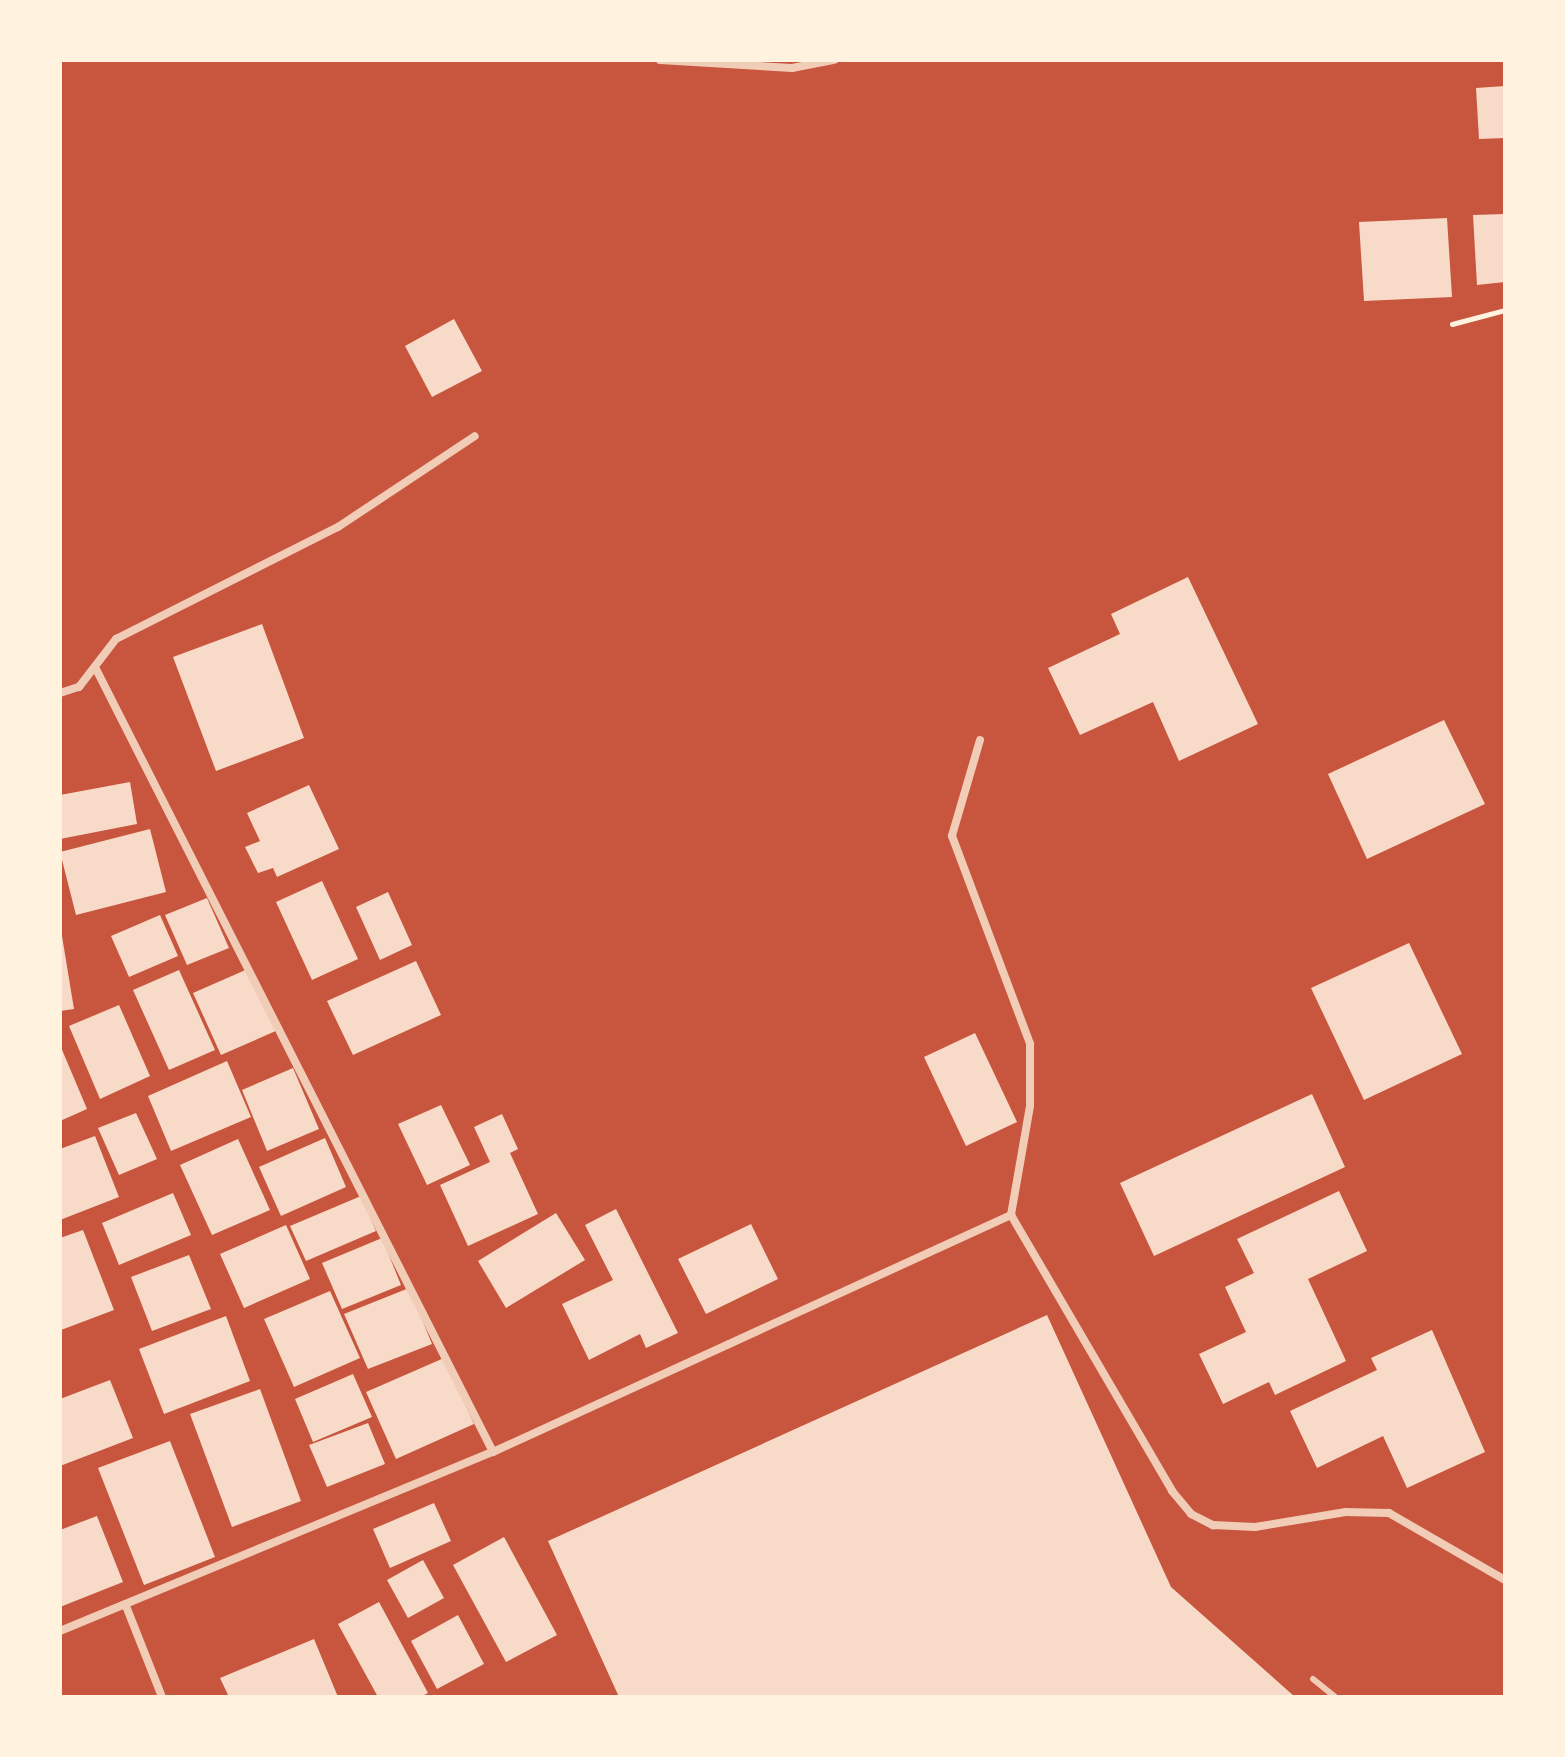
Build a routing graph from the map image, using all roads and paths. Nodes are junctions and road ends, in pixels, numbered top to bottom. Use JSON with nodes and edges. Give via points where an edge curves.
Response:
{"nodes":[{"id":1,"x":660,"y":60,"type":"edge"},
{"id":2,"x":834,"y":60,"type":"edge"},
{"id":3,"x":1505,"y":310,"type":"edge"},
{"id":4,"x":1452,"y":324,"type":"dead end"},
{"id":5,"x":475,"y":436,"type":"dead end"},
{"id":6,"x":95,"y":667,"type":"junction"},
{"id":7,"x":60,"y":693,"type":"edge"},
{"id":8,"x":980,"y":740,"type":"dead end"},
{"id":9,"x":1011,"y":1215,"type":"junction"},
{"id":10,"x":493,"y":1452,"type":"junction"},
{"id":11,"x":1505,"y":1580,"type":"edge"},
{"id":12,"x":126,"y":1606,"type":"junction"},
{"id":13,"x":60,"y":1631,"type":"edge"},
{"id":14,"x":1313,"y":1679,"type":"dead end"},
{"id":15,"x":162,"y":1697,"type":"edge"},
{"id":16,"x":1335,"y":1697,"type":"edge"}],
"edges":[{"from":1,"to":2,"type":"street","via":[[792,68]]},
{"from":3,"to":4,"type":"path"},
{"from":5,"to":6,"type":"street","via":[[338,527],[116,639]]},
{"from":6,"to":7,"type":"street","via":[[79,687]]},
{"from":6,"to":10,"type":"street"},
{"from":8,"to":9,"type":"street","via":[[952,836],[1030,1044],[1030,1106]]},
{"from":9,"to":10,"type":"street"},
{"from":9,"to":11,"type":"street","via":[[1149,1454],[1191,1514],[1213,1525],[1255,1527],[1346,1512],[1389,1513]]},
{"from":10,"to":12,"type":"street"},
{"from":12,"to":13,"type":"street"},
{"from":12,"to":15,"type":"street"},
{"from":14,"to":16,"type":"lane"}]}
